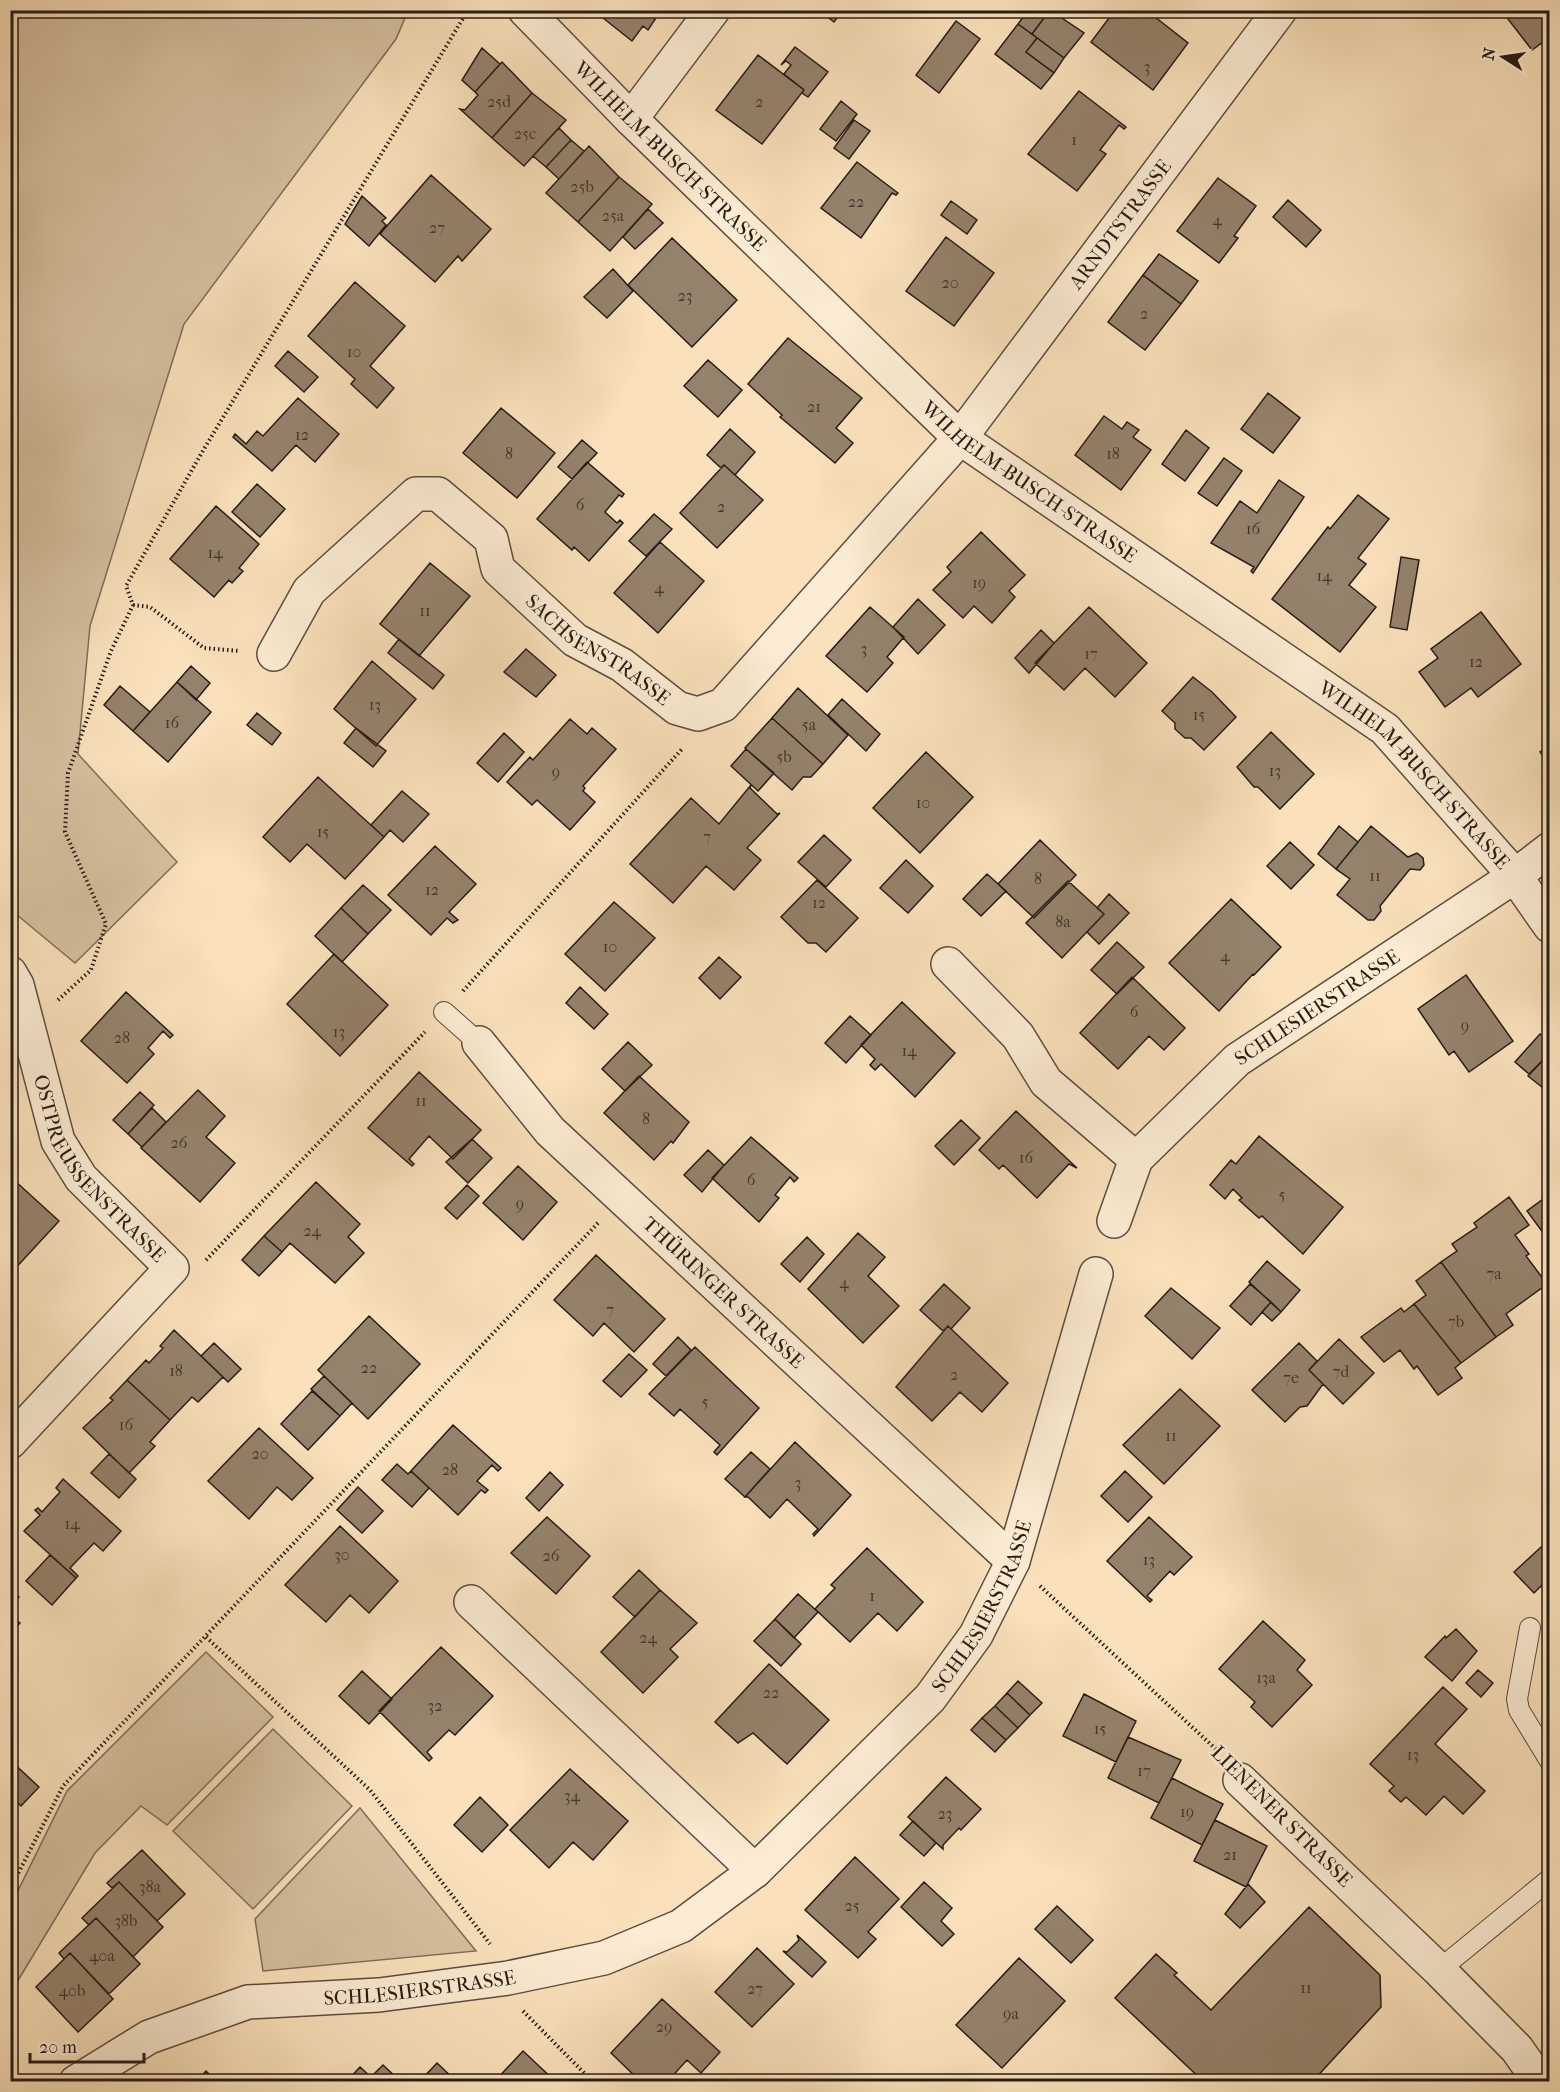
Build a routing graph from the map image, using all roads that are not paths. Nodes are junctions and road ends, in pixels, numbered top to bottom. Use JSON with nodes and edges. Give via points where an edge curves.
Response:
{"nodes":[{"id":1,"x":525,"y":10,"type":"edge"},
{"id":2,"x":713,"y":10,"type":"edge"},
{"id":3,"x":1280,"y":10,"type":"edge"},
{"id":4,"x":631,"y":119,"type":"junction"},
{"id":5,"x":960,"y":438,"type":"junction"},
{"id":6,"x":274,"y":654,"type":"road end"},
{"id":7,"x":1550,"y":849,"type":"edge"},
{"id":8,"x":1515,"y":876,"type":"junction"},
{"id":9,"x":1550,"y":926,"type":"edge"},
{"id":10,"x":948,"y":964,"type":"dead end"},
{"id":11,"x":10,"y":974,"type":"edge"},
{"id":12,"x":444,"y":1012,"type":"road end"},
{"id":13,"x":479,"y":1043,"type":"joint"},
{"id":14,"x":1136,"y":1159,"type":"junction"},
{"id":15,"x":1114,"y":1221,"type":"dead end"},
{"id":16,"x":1096,"y":1274,"type":"dead end"},
{"id":17,"x":10,"y":1442,"type":"edge"},
{"id":18,"x":1013,"y":1561,"type":"junction"},
{"id":19,"x":471,"y":1602,"type":"dead end"},
{"id":20,"x":1530,"y":1629,"type":"dead end"},
{"id":21,"x":1550,"y":1761,"type":"edge"},
{"id":22,"x":1240,"y":1780,"type":"road end"},
{"id":23,"x":755,"y":1871,"type":"junction"},
{"id":24,"x":1550,"y":1879,"type":"edge"},
{"id":25,"x":1439,"y":1970,"type":"junction"},
{"id":26,"x":76,"y":2082,"type":"edge"},
{"id":27,"x":1540,"y":2082,"type":"edge"}],
"edges":[{"from":1,"to":4,"type":"street","name":"WILHELM-BUSCH-STRASSE"},
{"from":2,"to":4,"type":"street"},
{"from":3,"to":5,"type":"street","name":"ARNDTSTRASSE"},
{"from":4,"to":5,"type":"street","name":"WILHELM-BUSCH-STRASSE"},
{"from":5,"to":6,"type":"street","name":"SACHSENSTRASSE","via":[[723,705],[698,714],[677,708],[622,665],[575,640],[498,569],[491,539],[438,494],[416,494],[309,591]]},
{"from":5,"to":8,"type":"street","name":"WILHELM-BUSCH-STRASSE","via":[[1385,729]]},
{"from":7,"to":8,"type":"street","name":"SCHLESIERSTRASSE"},
{"from":8,"to":9,"type":"street","name":"WILHELM-BUSCH-STRASSE"},
{"from":8,"to":14,"type":"street","name":"SCHLESIERSTRASSE","via":[[1237,1060]]},
{"from":10,"to":14,"type":"street","via":[[1018,1036],[1046,1082]]},
{"from":11,"to":17,"type":"street","name":"OSTPREUSSENSTRASSE","via":[[17,985],[58,1141],[81,1178],[171,1268]]},
{"from":12,"to":13,"type":"lane","name":"THÜRINGER STRASSE"},
{"from":13,"to":18,"type":"street","name":"THÜRINGER STRASSE","via":[[549,1131]]},
{"from":14,"to":15,"type":"street","name":"SCHLESIERSTRASSE"},
{"from":16,"to":18,"type":"street","name":"SCHLESIERSTRASSE"},
{"from":18,"to":23,"type":"street","name":"SCHLESIERSTRASSE","via":[[976,1635],[930,1698]]},
{"from":19,"to":23,"type":"street"},
{"from":20,"to":21,"type":"lane","via":[[1517,1699],[1519,1710]]},
{"from":22,"to":25,"type":"street","name":"LIENENER STRASSE"},
{"from":23,"to":26,"type":"street","name":"SCHLESIERSTRASSE","via":[[681,1926],[604,1958],[508,1978],[379,1995],[248,2002],[149,2037]]},
{"from":24,"to":25,"type":"lane"},
{"from":25,"to":27,"type":"street","name":"LIENENER STRASSE","via":[[1516,2049]]}]}
